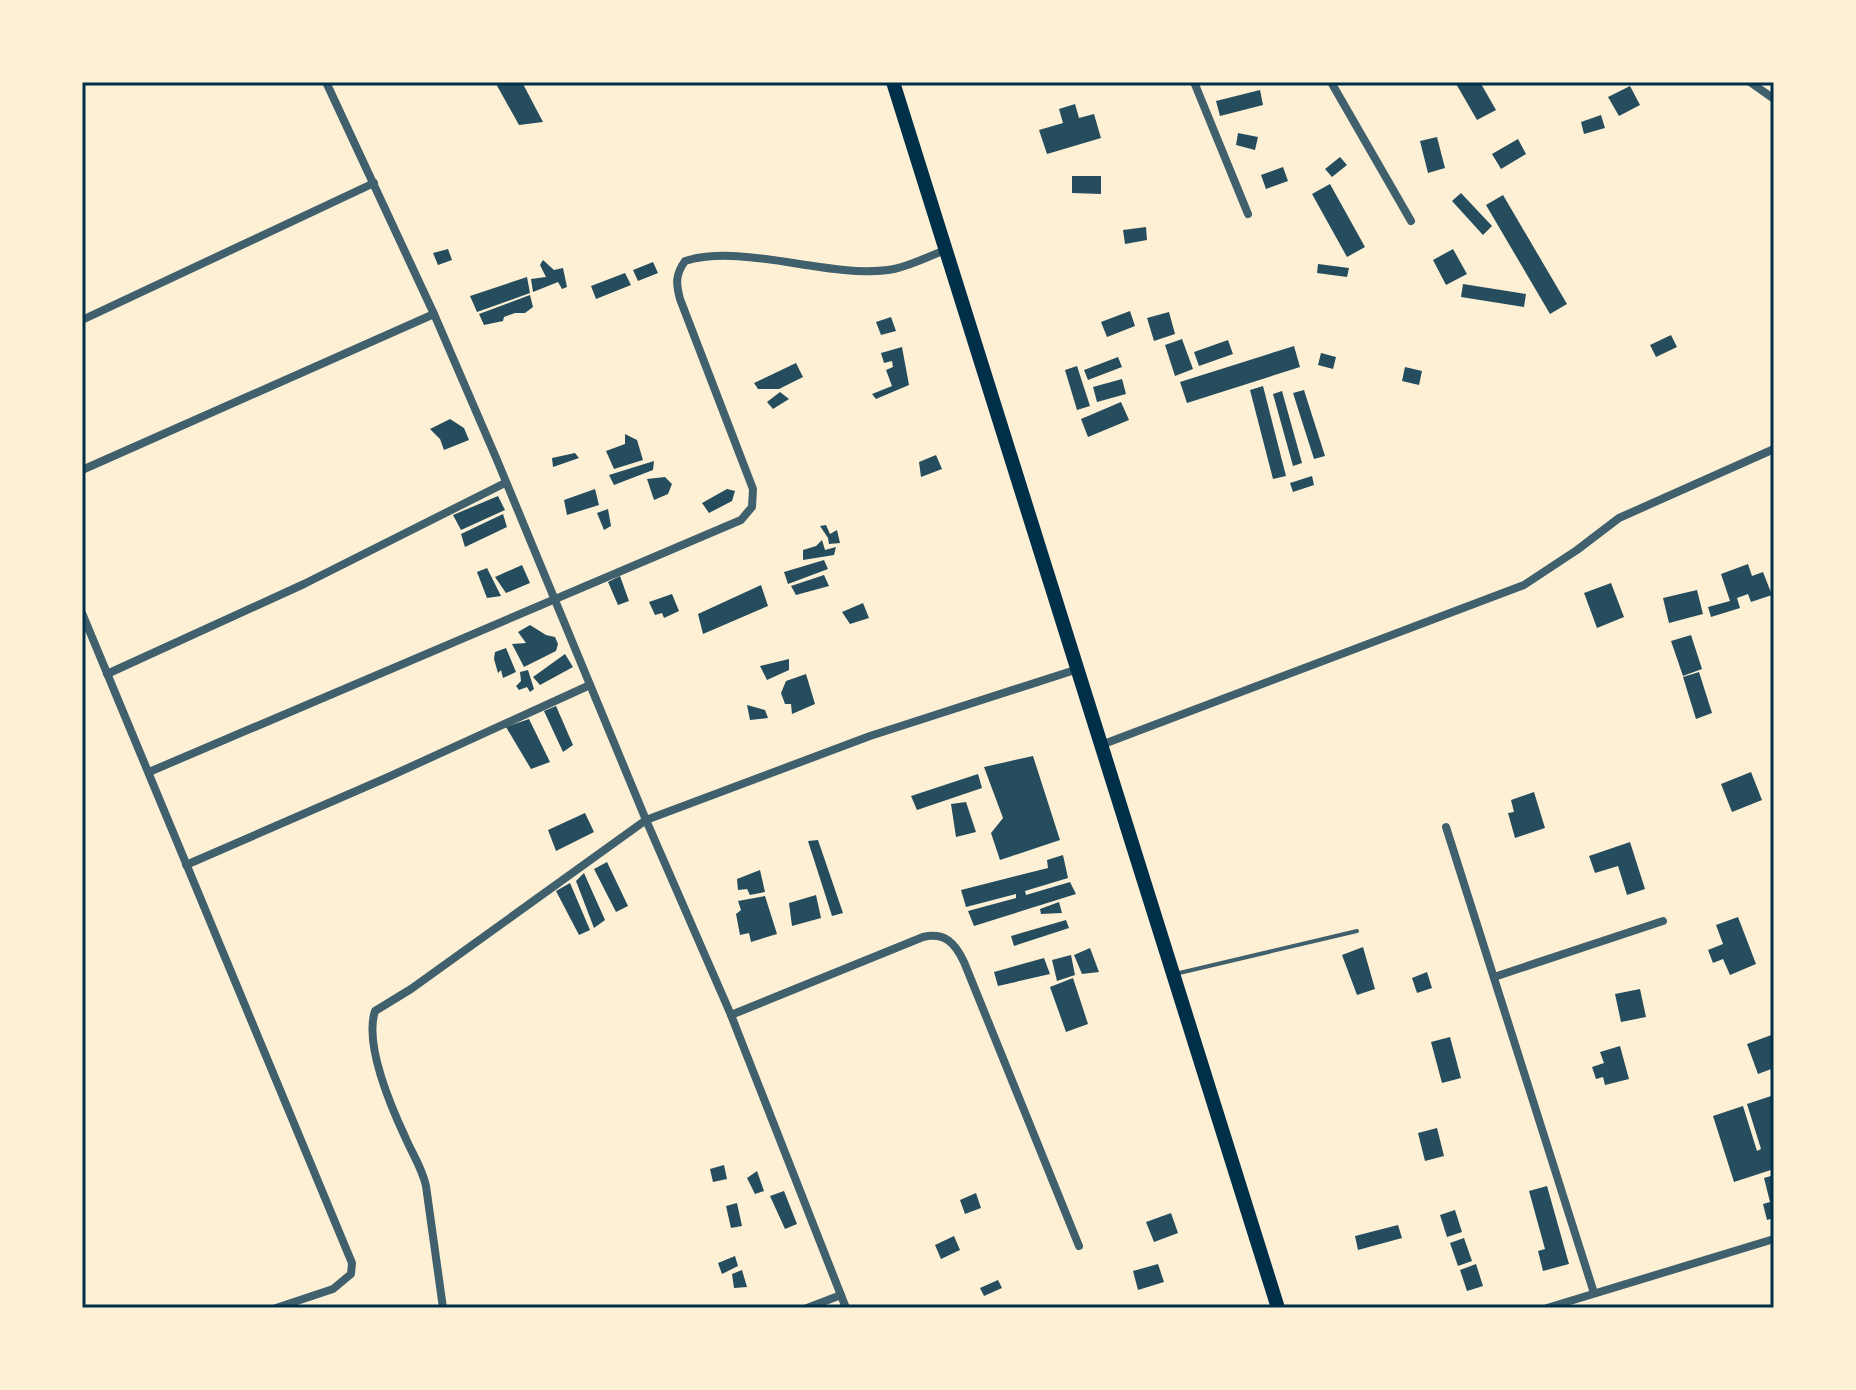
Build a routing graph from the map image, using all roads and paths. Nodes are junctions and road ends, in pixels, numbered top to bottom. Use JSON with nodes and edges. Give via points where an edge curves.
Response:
{"nodes":[{"id":1,"x":326,"y":82,"type":"edge"},
{"id":2,"x":893,"y":82,"type":"edge"},
{"id":3,"x":1194,"y":82,"type":"edge"},
{"id":4,"x":1331,"y":82,"type":"edge"},
{"id":5,"x":1750,"y":82,"type":"edge"},
{"id":6,"x":1774,"y":99,"type":"edge"},
{"id":7,"x":374,"y":183,"type":"junction"},
{"id":8,"x":1248,"y":214,"type":"dead end"},
{"id":9,"x":1411,"y":221,"type":"dead end"},
{"id":10,"x":947,"y":250,"type":"junction"},
{"id":11,"x":434,"y":314,"type":"junction"},
{"id":12,"x":82,"y":320,"type":"edge"},
{"id":13,"x":1774,"y":449,"type":"edge"},
{"id":14,"x":82,"y":470,"type":"edge"},
{"id":15,"x":505,"y":483,"type":"junction"},
{"id":16,"x":553,"y":599,"type":"junction"},
{"id":17,"x":82,"y":613,"type":"edge"},
{"id":18,"x":1078,"y":668,"type":"junction"},
{"id":19,"x":107,"y":674,"type":"junction"},
{"id":20,"x":590,"y":685,"type":"junction"},
{"id":21,"x":1101,"y":745,"type":"junction"},
{"id":22,"x":149,"y":772,"type":"junction"},
{"id":23,"x":646,"y":820,"type":"junction"},
{"id":24,"x":1446,"y":827,"type":"dead end"},
{"id":25,"x":186,"y":865,"type":"junction"},
{"id":26,"x":1663,"y":921,"type":"dead end"},
{"id":27,"x":1357,"y":931,"type":"dead end"},
{"id":28,"x":1173,"y":975,"type":"junction"},
{"id":29,"x":1494,"y":977,"type":"junction"},
{"id":30,"x":731,"y":1015,"type":"junction"},
{"id":31,"x":1774,"y":1239,"type":"edge"},
{"id":32,"x":1079,"y":1246,"type":"dead end"},
{"id":33,"x":1594,"y":1293,"type":"junction"},
{"id":34,"x":841,"y":1295,"type":"junction"},
{"id":35,"x":276,"y":1308,"type":"edge"},
{"id":36,"x":443,"y":1308,"type":"edge"},
{"id":37,"x":807,"y":1308,"type":"edge"},
{"id":38,"x":846,"y":1308,"type":"edge"},
{"id":39,"x":1278,"y":1308,"type":"edge"},
{"id":40,"x":1547,"y":1308,"type":"edge"}],
"edges":[{"from":1,"to":7,"type":"street"},
{"from":2,"to":10,"type":"highway"},
{"from":3,"to":8,"type":"street"},
{"from":4,"to":9,"type":"street"},
{"from":5,"to":6,"type":"street"},
{"from":7,"to":11,"type":"street"},
{"from":7,"to":12,"type":"street"},
{"from":10,"to":16,"type":"street","via":[[889,270],[714,255],[685,261],[676,285],[753,489],[752,507],[741,520]]},
{"from":10,"to":18,"type":"highway"},
{"from":11,"to":14,"type":"street"},
{"from":11,"to":15,"type":"street"},
{"from":13,"to":21,"type":"street","via":[[1630,512],[1524,585]]},
{"from":15,"to":16,"type":"street"},
{"from":15,"to":19,"type":"street","via":[[304,584]]},
{"from":16,"to":20,"type":"street"},
{"from":16,"to":22,"type":"street"},
{"from":17,"to":19,"type":"street"},
{"from":18,"to":21,"type":"highway"},
{"from":18,"to":23,"type":"street","via":[[870,736]]},
{"from":19,"to":22,"type":"street"},
{"from":20,"to":23,"type":"street"},
{"from":20,"to":25,"type":"street"},
{"from":21,"to":28,"type":"highway"},
{"from":22,"to":25,"type":"street"},
{"from":23,"to":30,"type":"street"},
{"from":23,"to":36,"type":"street","via":[[375,1011],[371,1034],[382,1074],[426,1186]]},
{"from":24,"to":29,"type":"street"},
{"from":25,"to":35,"type":"street","via":[[352,1263],[351,1274],[333,1289]]},
{"from":26,"to":29,"type":"street"},
{"from":27,"to":28,"type":"lane"},
{"from":28,"to":39,"type":"highway"},
{"from":29,"to":33,"type":"street"},
{"from":30,"to":32,"type":"street","via":[[923,937],[947,939],[964,962]]},
{"from":30,"to":34,"type":"street"},
{"from":31,"to":33,"type":"street"},
{"from":33,"to":40,"type":"street"},
{"from":34,"to":37,"type":"street"},
{"from":34,"to":38,"type":"street"}]}
